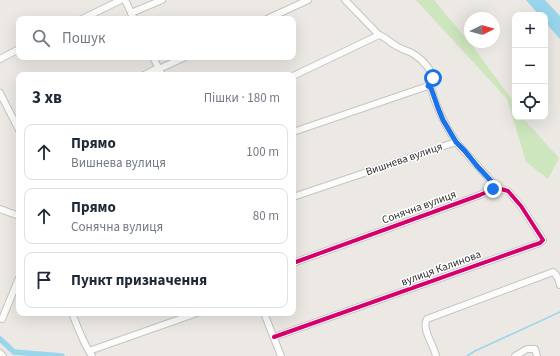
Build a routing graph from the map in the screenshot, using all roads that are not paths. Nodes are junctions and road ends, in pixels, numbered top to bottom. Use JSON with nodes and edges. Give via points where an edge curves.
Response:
{"nodes":[{"id":1,"x":121,"y":0,"type":"edge"},
{"id":2,"x":125,"y":0,"type":"edge"},
{"id":3,"x":162,"y":0,"type":"edge"},
{"id":4,"x":308,"y":0,"type":"edge"},
{"id":5,"x":345,"y":0,"type":"edge"},
{"id":6,"x":88,"y":16,"type":"edge"},
{"id":7,"x":133,"y":16,"type":"edge"},
{"id":8,"x":273,"y":16,"type":"edge"},
{"id":9,"x":379,"y":35,"type":"junction"},
{"id":10,"x":16,"y":51,"type":"edge"},
{"id":11,"x":0,"y":59,"type":"edge"},
{"id":12,"x":154,"y":60,"type":"edge"},
{"id":13,"x":180,"y":60,"type":"edge"},
{"id":14,"x":160,"y":71,"type":"edge"},
{"id":15,"x":296,"y":75,"type":"edge"},
{"id":16,"x":428,"y":86,"type":"junction"},
{"id":17,"x":0,"y":93,"type":"edge"},
{"id":18,"x":16,"y":124,"type":"edge"},
{"id":19,"x":296,"y":131,"type":"edge"},
{"id":20,"x":456,"y":142,"type":"junction"},
{"id":21,"x":493,"y":189,"type":"junction"},
{"id":22,"x":296,"y":196,"type":"edge"},
{"id":23,"x":0,"y":209,"type":"edge"},
{"id":24,"x":16,"y":215,"type":"edge"},
{"id":25,"x":296,"y":262,"type":"edge"},
{"id":26,"x":16,"y":285,"type":"edge"},
{"id":27,"x":560,"y":285,"type":"edge"},
{"id":28,"x":73,"y":316,"type":"edge"},
{"id":29,"x":189,"y":316,"type":"edge"},
{"id":30,"x":265,"y":316,"type":"edge"},
{"id":31,"x":2,"y":319,"type":"dead end"},
{"id":32,"x":274,"y":337,"type":"junction"},
{"id":33,"x":0,"y":353,"type":"edge"},
{"id":34,"x":91,"y":354,"type":"edge"},
{"id":35,"x":3,"y":356,"type":"edge"},
{"id":36,"x":280,"y":356,"type":"edge"},
{"id":37,"x":436,"y":356,"type":"edge"},
{"id":38,"x":515,"y":356,"type":"edge"},
{"id":39,"x":538,"y":356,"type":"edge"}],
"edges":[{"from":1,"to":6,"type":"street"},
{"from":2,"to":7,"type":"street"},
{"from":3,"to":7,"type":"street"},
{"from":4,"to":8,"type":"street"},
{"from":5,"to":9,"type":"street"},
{"from":9,"to":15,"type":"street"},
{"from":9,"to":16,"type":"street","via":[[419,58],[430,70],[433,78],[433,82]]},
{"from":10,"to":11,"type":"street"},
{"from":12,"to":14,"type":"street"},
{"from":13,"to":14,"type":"street"},
{"from":16,"to":19,"type":"street"},
{"from":16,"to":20,"type":"street","name":"Вишнева вулиця"},
{"from":17,"to":18,"type":"street"},
{"from":20,"to":21,"type":"street","via":[[492,182]]},
{"from":20,"to":22,"type":"street","name":"Вишнева вулиця"},
{"from":21,"to":25,"type":"street","name":"Сонячна вулиця"},
{"from":21,"to":32,"type":"street","name":"вулиця Калинова","via":[[508,192],[521,206],[543,240],[540,243]]},
{"from":23,"to":24,"type":"street"},
{"from":26,"to":31,"type":"street"},
{"from":27,"to":37,"type":"street","via":[[553,272],[426,319],[426,327]]},
{"from":28,"to":34,"type":"street"},
{"from":29,"to":34,"type":"street"},
{"from":30,"to":32,"type":"street"},
{"from":32,"to":36,"type":"street"},
{"from":33,"to":35,"type":"street"},
{"from":38,"to":39,"type":"street","via":[[527,349],[535,349]]}]}
